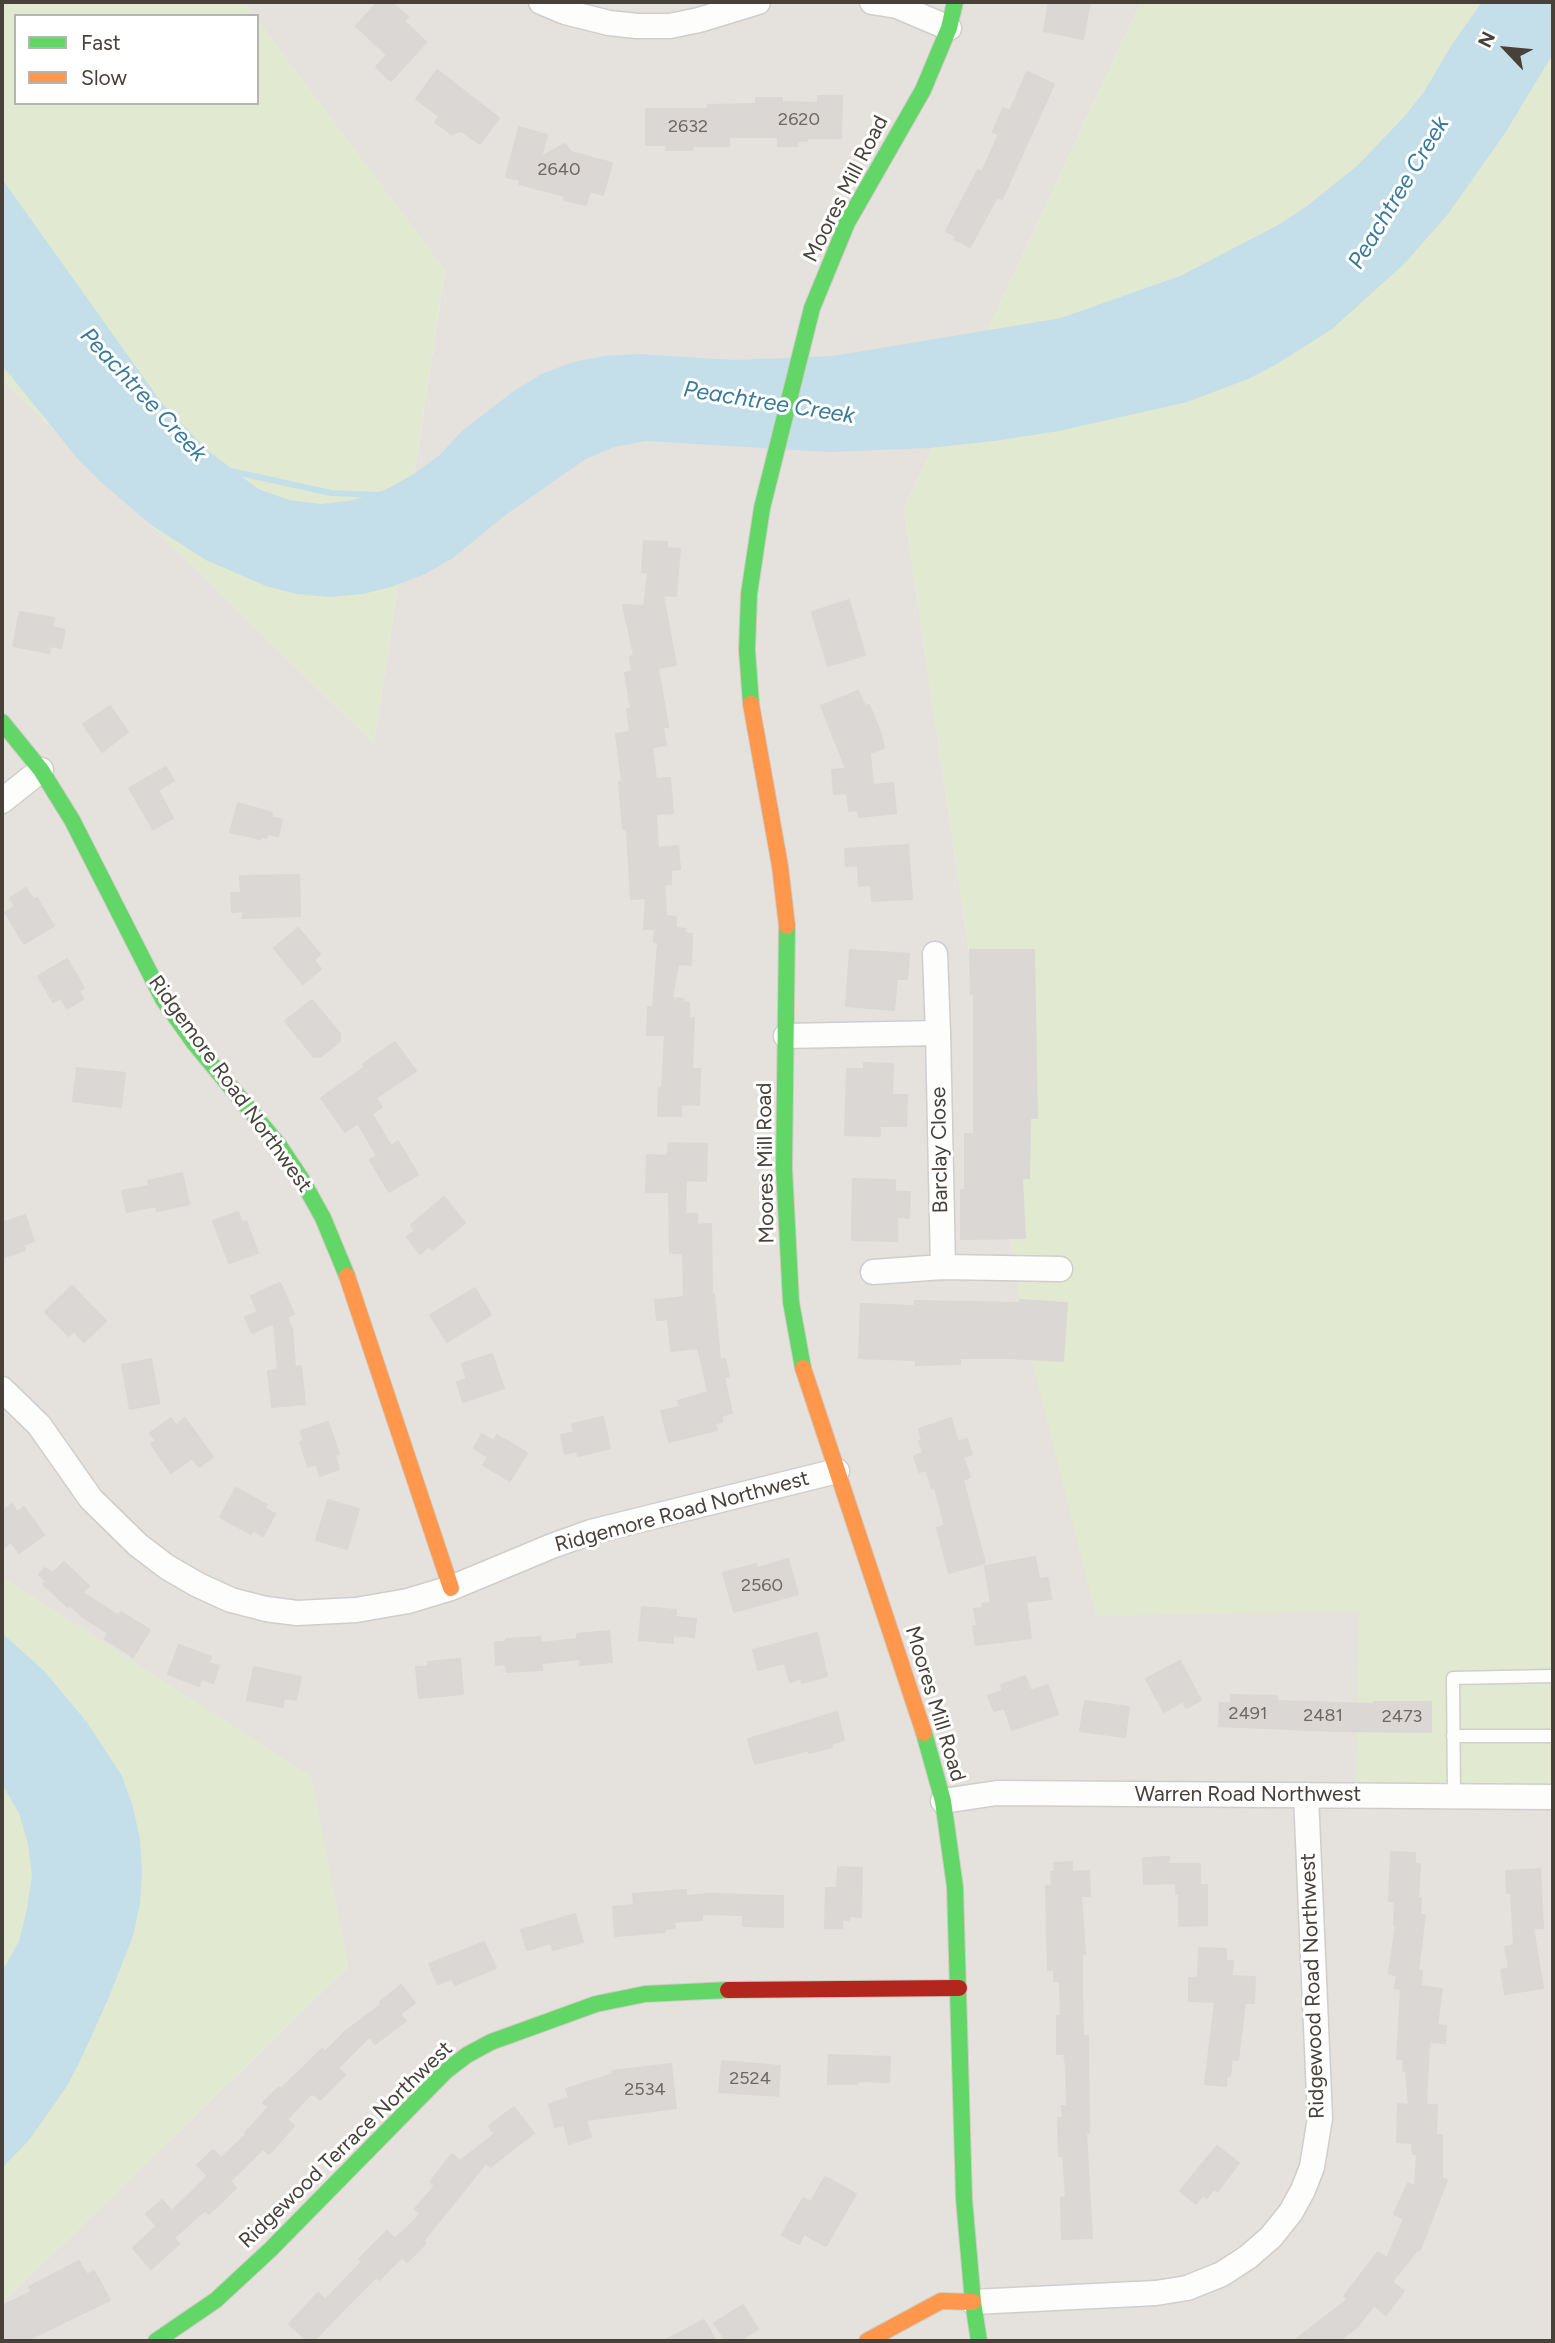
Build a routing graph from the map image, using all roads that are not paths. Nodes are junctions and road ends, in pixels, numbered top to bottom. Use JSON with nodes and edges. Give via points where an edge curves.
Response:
{"nodes":[{"id":1,"x":541,"y":2,"type":"edge"},
{"id":2,"x":758,"y":2,"type":"edge"},
{"id":3,"x":872,"y":2,"type":"edge"},
{"id":4,"x":955,"y":2,"type":"edge"},
{"id":5,"x":949,"y":28,"type":"junction"},
{"id":6,"x":2,"y":722,"type":"edge"},
{"id":7,"x":41,"y":770,"type":"junction"},
{"id":8,"x":2,"y":801,"type":"edge"},
{"id":9,"x":935,"y":954,"type":"dead end"},
{"id":10,"x":938,"y":1033,"type":"junction"},
{"id":11,"x":786,"y":1036,"type":"junction"},
{"id":12,"x":943,"y":1267,"type":"junction"},
{"id":13,"x":1060,"y":1269,"type":"dead end"},
{"id":14,"x":873,"y":1272,"type":"dead end"},
{"id":15,"x":2,"y":1389,"type":"edge"},
{"id":16,"x":837,"y":1471,"type":"junction"},
{"id":17,"x":451,"y":1588,"type":"junction"},
{"id":18,"x":1553,"y":1676,"type":"edge"},
{"id":19,"x":1453,"y":1736,"type":"junction"},
{"id":20,"x":1553,"y":1736,"type":"edge"},
{"id":21,"x":1306,"y":1795,"type":"junction"},
{"id":22,"x":1454,"y":1797,"type":"junction"},
{"id":23,"x":1553,"y":1797,"type":"edge"},
{"id":24,"x":943,"y":1801,"type":"junction"},
{"id":25,"x":959,"y":1989,"type":"junction"},
{"id":26,"x":973,"y":2302,"type":"junction"},
{"id":27,"x":156,"y":2341,"type":"edge"},
{"id":28,"x":867,"y":2341,"type":"edge"},
{"id":29,"x":979,"y":2341,"type":"edge"}],
"edges":[{"from":1,"to":2,"type":"street","via":[[609,23],[659,26],[699,20]]},
{"from":3,"to":5,"type":"street","via":[[897,6]]},
{"from":4,"to":5,"type":"street","name":"Moores Mill Road"},
{"from":5,"to":11,"type":"street","name":"Moores Mill Road","via":[[923,90],[848,223],[812,308],[762,508],[749,594],[747,650],[751,708],[787,925]]},
{"from":6,"to":7,"type":"street","name":"Ridgemore Road Northwest"},
{"from":7,"to":8,"type":"street"},
{"from":7,"to":17,"type":"street","name":"Ridgemore Road Northwest","via":[[72,820],[163,999],[278,1144],[323,1217],[350,1282]]},
{"from":9,"to":10,"type":"street","name":"Barclay Close"},
{"from":10,"to":11,"type":"street"},
{"from":10,"to":12,"type":"street","name":"Barclay Close"},
{"from":11,"to":16,"type":"street","name":"Moores Mill Road","via":[[784,1168],[791,1302],[805,1377]]},
{"from":12,"to":13,"type":"street"},
{"from":12,"to":14,"type":"street"},
{"from":15,"to":17,"type":"street","name":"Ridgemore Road Northwest","via":[[39,1425],[92,1499],[138,1545],[198,1586],[231,1600],[297,1613],[356,1610]]},
{"from":16,"to":17,"type":"street","name":"Ridgemore Road Northwest","via":[[591,1532]]},
{"from":16,"to":24,"type":"street","name":"Moores Mill Road","via":[[922,1724]]},
{"from":18,"to":19,"type":"lane","via":[[1453,1678]]},
{"from":19,"to":20,"type":"lane"},
{"from":19,"to":22,"type":"lane"},
{"from":21,"to":22,"type":"street","name":"Warren Road Northwest"},
{"from":21,"to":24,"type":"street","name":"Warren Road Northwest","via":[[997,1793]]},
{"from":21,"to":26,"type":"street","name":"Ridgewood Road Northwest","via":[[1320,2118],[1312,2167],[1291,2212],[1248,2257],[1187,2288]]},
{"from":22,"to":23,"type":"street","name":"Warren Road Northwest"},
{"from":24,"to":25,"type":"street","name":"Moores Mill Road","via":[[955,1887]]},
{"from":25,"to":26,"type":"street","name":"Moores Mill Road","via":[[964,2199]]},
{"from":25,"to":27,"type":"street","name":"Ridgewood Terrace Northwest","via":[[645,1994],[596,2004],[491,2042],[446,2071],[216,2300]]},
{"from":26,"to":28,"type":"street","name":"Ridgewood Road Northwest","via":[[941,2301]]},
{"from":26,"to":29,"type":"street","name":"Moores Mill Road"}]}
